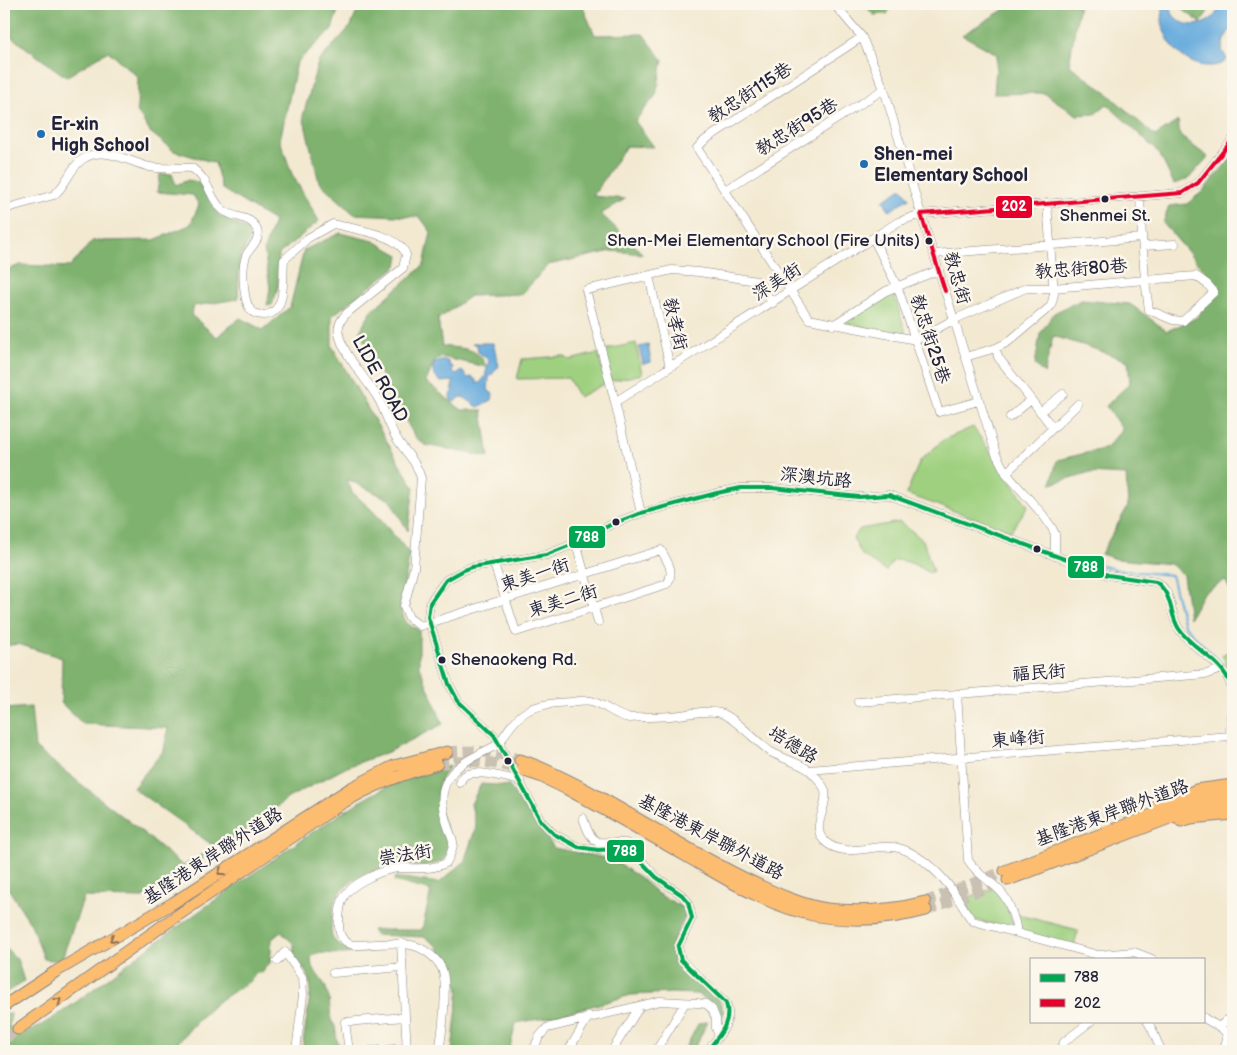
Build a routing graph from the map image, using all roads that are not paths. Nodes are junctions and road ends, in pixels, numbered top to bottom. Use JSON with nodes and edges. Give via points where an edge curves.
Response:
{"nodes":[{"id":1,"x":834,"y":4,"type":"edge"},
{"id":2,"x":862,"y":37,"type":"junction"},
{"id":3,"x":884,"y":89,"type":"junction"},
{"id":4,"x":1233,"y":139,"type":"edge"},
{"id":5,"x":725,"y":190,"type":"junction"},
{"id":6,"x":1140,"y":196,"type":"junction"},
{"id":7,"x":1048,"y":203,"type":"junction"},
{"id":8,"x":4,"y":209,"type":"edge"},
{"id":9,"x":920,"y":214,"type":"junction"},
{"id":10,"x":873,"y":238,"type":"junction"},
{"id":11,"x":1142,"y":242,"type":"junction"},
{"id":12,"x":1174,"y":244,"type":"dead end"},
{"id":13,"x":1051,"y":245,"type":"junction"},
{"id":14,"x":934,"y":254,"type":"junction"},
{"id":15,"x":939,"y":270,"type":"junction"},
{"id":16,"x":649,"y":276,"type":"junction"},
{"id":17,"x":1145,"y":280,"type":"junction"},
{"id":18,"x":898,"y":288,"type":"junction"},
{"id":19,"x":1053,"y":288,"type":"junction"},
{"id":20,"x":791,"y":290,"type":"junction"},
{"id":21,"x":773,"y":303,"type":"junction"},
{"id":22,"x":953,"y":320,"type":"junction"},
{"id":23,"x":834,"y":325,"type":"junction"},
{"id":24,"x":916,"y":340,"type":"junction"},
{"id":25,"x":996,"y":348,"type":"junction"},
{"id":26,"x":965,"y":357,"type":"junction"},
{"id":27,"x":670,"y":367,"type":"junction"},
{"id":28,"x":1063,"y":394,"type":"dead end"},
{"id":29,"x":1031,"y":400,"type":"junction"},
{"id":30,"x":979,"y":401,"type":"junction"},
{"id":31,"x":615,"y":402,"type":"junction"},
{"id":32,"x":1078,"y":404,"type":"dead end"},
{"id":33,"x":1040,"y":412,"type":"junction"},
{"id":34,"x":1010,"y":417,"type":"dead end"},
{"id":35,"x":1053,"y":428,"type":"junction"},
{"id":36,"x":1006,"y":473,"type":"junction"},
{"id":37,"x":641,"y":513,"type":"junction"},
{"id":38,"x":576,"y":543,"type":"junction"},
{"id":39,"x":1055,"y":556,"type":"junction"},
{"id":40,"x":494,"y":564,"type":"junction"},
{"id":41,"x":670,"y":564,"type":"joint"},
{"id":42,"x":585,"y":574,"type":"junction"},
{"id":43,"x":505,"y":600,"type":"junction"},
{"id":44,"x":594,"y":607,"type":"junction"},
{"id":45,"x":598,"y":622,"type":"dead end"},
{"id":46,"x":430,"y":623,"type":"junction"},
{"id":47,"x":1220,"y":670,"type":"junction"},
{"id":48,"x":957,"y":694,"type":"junction"},
{"id":49,"x":858,"y":702,"type":"dead end"},
{"id":50,"x":1232,"y":740,"type":"edge"},
{"id":51,"x":499,"y":744,"type":"junction"},
{"id":52,"x":447,"y":752,"type":"tunnel mouth"},
{"id":53,"x":961,"y":759,"type":"junction"},
{"id":54,"x":436,"y":764,"type":"tunnel mouth"},
{"id":55,"x":521,"y":770,"type":"junction"},
{"id":56,"x":809,"y":770,"type":"junction"},
{"id":57,"x":396,"y":771,"type":"junction"},
{"id":58,"x":460,"y":783,"type":"dead end"},
{"id":59,"x":1233,"y":785,"type":"edge"},
{"id":60,"x":1233,"y":796,"type":"edge"},
{"id":61,"x":1233,"y":804,"type":"edge"},
{"id":62,"x":1233,"y":814,"type":"edge"},
{"id":63,"x":584,"y":818,"type":"dead end"},
{"id":64,"x":1118,"y":832,"type":"junction"},
{"id":65,"x":265,"y":850,"type":"junction"},
{"id":66,"x":632,"y":852,"type":"junction"},
{"id":67,"x":1006,"y":876,"type":"tunnel mouth"},
{"id":68,"x":926,"y":906,"type":"tunnel mouth"},
{"id":69,"x":1016,"y":932,"type":"junction"},
{"id":70,"x":401,"y":943,"type":"junction"},
{"id":71,"x":84,"y":956,"type":"junction"},
{"id":72,"x":1149,"y":958,"type":"edge"},
{"id":73,"x":278,"y":961,"type":"dead end"},
{"id":74,"x":402,"y":967,"type":"junction"},
{"id":75,"x":333,"y":973,"type":"dead end"},
{"id":76,"x":95,"y":974,"type":"junction"},
{"id":77,"x":685,"y":1003,"type":"junction"},
{"id":78,"x":4,"y":1006,"type":"edge"},
{"id":79,"x":640,"y":1006,"type":"junction"},
{"id":80,"x":589,"y":1016,"type":"junction"},
{"id":81,"x":406,"y":1017,"type":"junction"},
{"id":82,"x":1233,"y":1017,"type":"edge"},
{"id":83,"x":1204,"y":1018,"type":"edge"},
{"id":84,"x":1090,"y":1022,"type":"edge"},
{"id":85,"x":1148,"y":1022,"type":"edge"},
{"id":86,"x":1220,"y":1026,"type":"junction"},
{"id":87,"x":18,"y":1030,"type":"tunnel mouth"},
{"id":88,"x":718,"y":1036,"type":"junction"},
{"id":89,"x":406,"y":1050,"type":"edge"},
{"id":90,"x":613,"y":1050,"type":"dead end"},
{"id":91,"x":296,"y":1051,"type":"edge"},
{"id":92,"x":349,"y":1051,"type":"edge"},
{"id":93,"x":370,"y":1051,"type":"edge"},
{"id":94,"x":439,"y":1051,"type":"edge"},
{"id":95,"x":534,"y":1051,"type":"edge"},
{"id":96,"x":568,"y":1051,"type":"edge"},
{"id":97,"x":656,"y":1051,"type":"edge"},
{"id":98,"x":707,"y":1051,"type":"edge"},
{"id":99,"x":1060,"y":1051,"type":"edge"},
{"id":100,"x":1162,"y":1051,"type":"edge"},
{"id":101,"x":1222,"y":1051,"type":"edge"}],
"edges":[{"from":1,"to":2,"type":"street","name":"教忠街"},
{"from":2,"to":3,"type":"street","name":"教忠街"},
{"from":2,"to":5,"type":"street","name":"教忠街115巷","via":[[699,145],[699,152]]},
{"from":3,"to":5,"type":"street","name":"教忠街95巷"},
{"from":3,"to":9,"type":"street","name":"教忠街"},
{"from":4,"to":6,"type":"street","name":"深美街","via":[[1194,187],[1182,193]]},
{"from":5,"to":20,"type":"street"},
{"from":6,"to":7,"type":"street","name":"深美街"},
{"from":6,"to":11,"type":"street","name":"教忠街80巷"},
{"from":7,"to":9,"type":"street","name":"深美街"},
{"from":7,"to":13,"type":"street"},
{"from":8,"to":46,"type":"street","name":"LIDE ROAD","via":[[54,194],[84,158],[97,154],[109,154],[152,168],[192,168],[206,182],[220,209],[248,219],[256,228],[257,240],[244,261],[243,283],[249,309],[260,314],[272,313],[279,306],[284,260],[308,238],[333,224],[389,239],[402,246],[406,255],[403,268],[347,313],[339,333],[346,351],[378,400],[394,435],[419,470],[414,568],[404,606],[414,623],[420,626]]},
{"from":9,"to":10,"type":"street","name":"深美街","via":[[898,222]]},
{"from":9,"to":14,"type":"street","name":"教忠街"},
{"from":10,"to":18,"type":"street","name":"教忠街25巷"},
{"from":10,"to":20,"type":"street","name":"深美街"},
{"from":11,"to":12,"type":"street"},
{"from":11,"to":13,"type":"street"},
{"from":11,"to":17,"type":"street","name":"教忠街80巷"},
{"from":13,"to":14,"type":"street"},
{"from":13,"to":19,"type":"street"},
{"from":14,"to":15,"type":"street","name":"教忠街"},
{"from":15,"to":18,"type":"street"},
{"from":15,"to":22,"type":"street","name":"教忠街"},
{"from":16,"to":21,"type":"street","name":"教孝街","via":[[682,270],[757,281]]},
{"from":16,"to":27,"type":"street","name":"教孝街"},
{"from":16,"to":31,"type":"street","via":[[586,290]]},
{"from":17,"to":17,"type":"street","via":[[1149,310],[1173,320],[1183,320],[1214,292],[1196,276]]},
{"from":17,"to":19,"type":"street","name":"教忠街80巷"},
{"from":18,"to":23,"type":"street","via":[[886,291]]},
{"from":18,"to":24,"type":"street","name":"教忠街25巷"},
{"from":19,"to":22,"type":"street","name":"教忠街80巷","via":[[1026,288]]},
{"from":19,"to":25,"type":"street","via":[[1051,306]]},
{"from":20,"to":21,"type":"street","name":"深美街"},
{"from":20,"to":23,"type":"street","via":[[809,320]]},
{"from":21,"to":27,"type":"street","name":"深美街"},
{"from":22,"to":24,"type":"street","name":"教忠街80巷"},
{"from":22,"to":26,"type":"street","name":"教忠街"},
{"from":23,"to":24,"type":"street"},
{"from":24,"to":30,"type":"street","name":"教忠街25巷","via":[[939,412]]},
{"from":25,"to":26,"type":"street"},
{"from":25,"to":29,"type":"street","via":[[998,356]]},
{"from":26,"to":30,"type":"street","name":"教忠街"},
{"from":27,"to":31,"type":"street","name":"教孝街"},
{"from":28,"to":33,"type":"street"},
{"from":29,"to":33,"type":"street"},
{"from":29,"to":34,"type":"street"},
{"from":30,"to":36,"type":"street","name":"教忠街","via":[[996,454]]},
{"from":31,"to":37,"type":"street"},
{"from":32,"to":35,"type":"street"},
{"from":33,"to":35,"type":"street"},
{"from":35,"to":36,"type":"street"},
{"from":36,"to":39,"type":"street","name":"教忠街","via":[[1052,528]]},
{"from":37,"to":38,"type":"street","name":"深澳坑路"},
{"from":37,"to":39,"type":"street","name":"深澳坑路","via":[[741,488],[772,488],[859,498],[889,495]]},
{"from":38,"to":40,"type":"street","name":"深澳坑路","via":[[546,554]]},
{"from":38,"to":42,"type":"street"},
{"from":39,"to":47,"type":"street","name":"深澳坑路","via":[[1108,575],[1161,584],[1180,630]]},
{"from":40,"to":43,"type":"street","name":"東美二街"},
{"from":40,"to":46,"type":"street","name":"深澳坑路","via":[[472,567],[446,580],[430,603]]},
{"from":41,"to":42,"type":"street","name":"東美一街","via":[[661,550]]},
{"from":41,"to":44,"type":"street","name":"東美二街","via":[[672,577],[667,584]]},
{"from":42,"to":43,"type":"street","name":"東美一街"},
{"from":42,"to":44,"type":"street"},
{"from":43,"to":44,"type":"street","name":"東美二街","via":[[516,632]]},
{"from":43,"to":46,"type":"street","name":"東美一街"},
{"from":44,"to":45,"type":"street"},
{"from":46,"to":51,"type":"street","name":"深澳坑路","via":[[449,684],[458,701],[494,735]]},
{"from":47,"to":48,"type":"street","name":"福民街","via":[[1207,674]]},
{"from":47,"to":50,"type":"street","name":"深澳坑路","via":[[1232,687]]},
{"from":48,"to":49,"type":"street","name":"福民街"},
{"from":48,"to":53,"type":"street"},
{"from":50,"to":53,"type":"street","name":"東峰街"},
{"from":51,"to":55,"type":"street","name":"深澳坑路"},
{"from":51,"to":56,"type":"street","name":"培德路","via":[[513,722],[529,709],[539,705],[591,701],[618,716],[629,718],[720,713],[730,717],[771,752]]},
{"from":51,"to":70,"type":"street","name":"崇法街","via":[[462,765],[446,781],[443,812],[453,845],[446,863],[425,869],[384,871],[345,894],[339,927],[340,937],[346,943]]},
{"from":52,"to":57,"type":"highway","name":"基隆港東岸聯外道路"},
{"from":53,"to":56,"type":"street","name":"東峰街"},
{"from":53,"to":69,"type":"street","via":[[968,860],[1009,901]]},
{"from":54,"to":57,"type":"highway","name":"基隆港東岸聯外道路"},
{"from":55,"to":58,"type":"street","via":[[494,775],[472,774],[464,776]]},
{"from":55,"to":66,"type":"street","name":"深澳坑路","via":[[538,817],[546,828],[578,847]]},
{"from":55,"to":68,"type":"highway","name":"基隆港東岸聯外道路","via":[[541,766],[569,785],[801,907],[874,914]]},
{"from":56,"to":69,"type":"street","name":"培德路","via":[[824,790],[826,800],[818,824],[821,835],[829,844],[851,851],[887,847],[922,859],[953,890],[973,921]]},
{"from":57,"to":65,"type":"highway","name":"基隆港東岸聯外道路","via":[[354,791]]},
{"from":59,"to":64,"type":"highway","via":[[1196,790],[1145,811]]},
{"from":60,"to":64,"type":"highway","name":"基隆港東岸聯外道路","via":[[1200,800],[1154,814]]},
{"from":61,"to":64,"type":"highway","name":"基隆港東岸聯外道路","via":[[1208,806]]},
{"from":62,"to":64,"type":"highway","via":[[1190,818]]},
{"from":63,"to":66,"type":"street","via":[[594,840],[626,843]]},
{"from":64,"to":67,"type":"highway","name":"基隆港東岸聯外道路"},
{"from":65,"to":71,"type":"highway","name":"基隆港東岸聯外道路","one_way":true},
{"from":65,"to":76,"type":"highway","name":"基隆港東岸聯外道路"},
{"from":66,"to":88,"type":"street","via":[[656,877],[688,902],[692,918],[680,941],[679,954],[685,965],[726,1003],[730,1011]]},
{"from":69,"to":72,"type":"street","name":"培德路","via":[[1098,955],[1134,952]]},
{"from":70,"to":74,"type":"street"},
{"from":70,"to":94,"type":"street","name":"崇法街","via":[[424,950],[442,968],[445,984]]},
{"from":71,"to":76,"type":"highway"},
{"from":71,"to":78,"type":"highway","name":"基隆港東岸聯外道路"},
{"from":73,"to":91,"type":"street","via":[[285,952],[302,977]]},
{"from":74,"to":75,"type":"street"},
{"from":74,"to":81,"type":"street"},
{"from":87,"to":76,"type":"highway","name":"基隆港東岸聯外道路","one_way":true},
{"from":77,"to":79,"type":"street","via":[[660,1001]]},
{"from":77,"to":88,"type":"street","via":[[706,1004],[712,1009]]},
{"from":77,"to":97,"type":"street"},
{"from":79,"to":80,"type":"street"},
{"from":79,"to":90,"type":"street"},
{"from":80,"to":95,"type":"street","via":[[547,1028]]},
{"from":80,"to":96,"type":"street"},
{"from":81,"to":89,"type":"street"},
{"from":81,"to":92,"type":"street","via":[[345,1022]]},
{"from":82,"to":86,"type":"street"},
{"from":83,"to":86,"type":"street"},
{"from":84,"to":99,"type":"street","via":[[1064,1042]]},
{"from":85,"to":100,"type":"street"},
{"from":86,"to":101,"type":"street","via":[[1227,1037]]},
{"from":88,"to":98,"type":"street"},
{"from":89,"to":93,"type":"street"}]}
